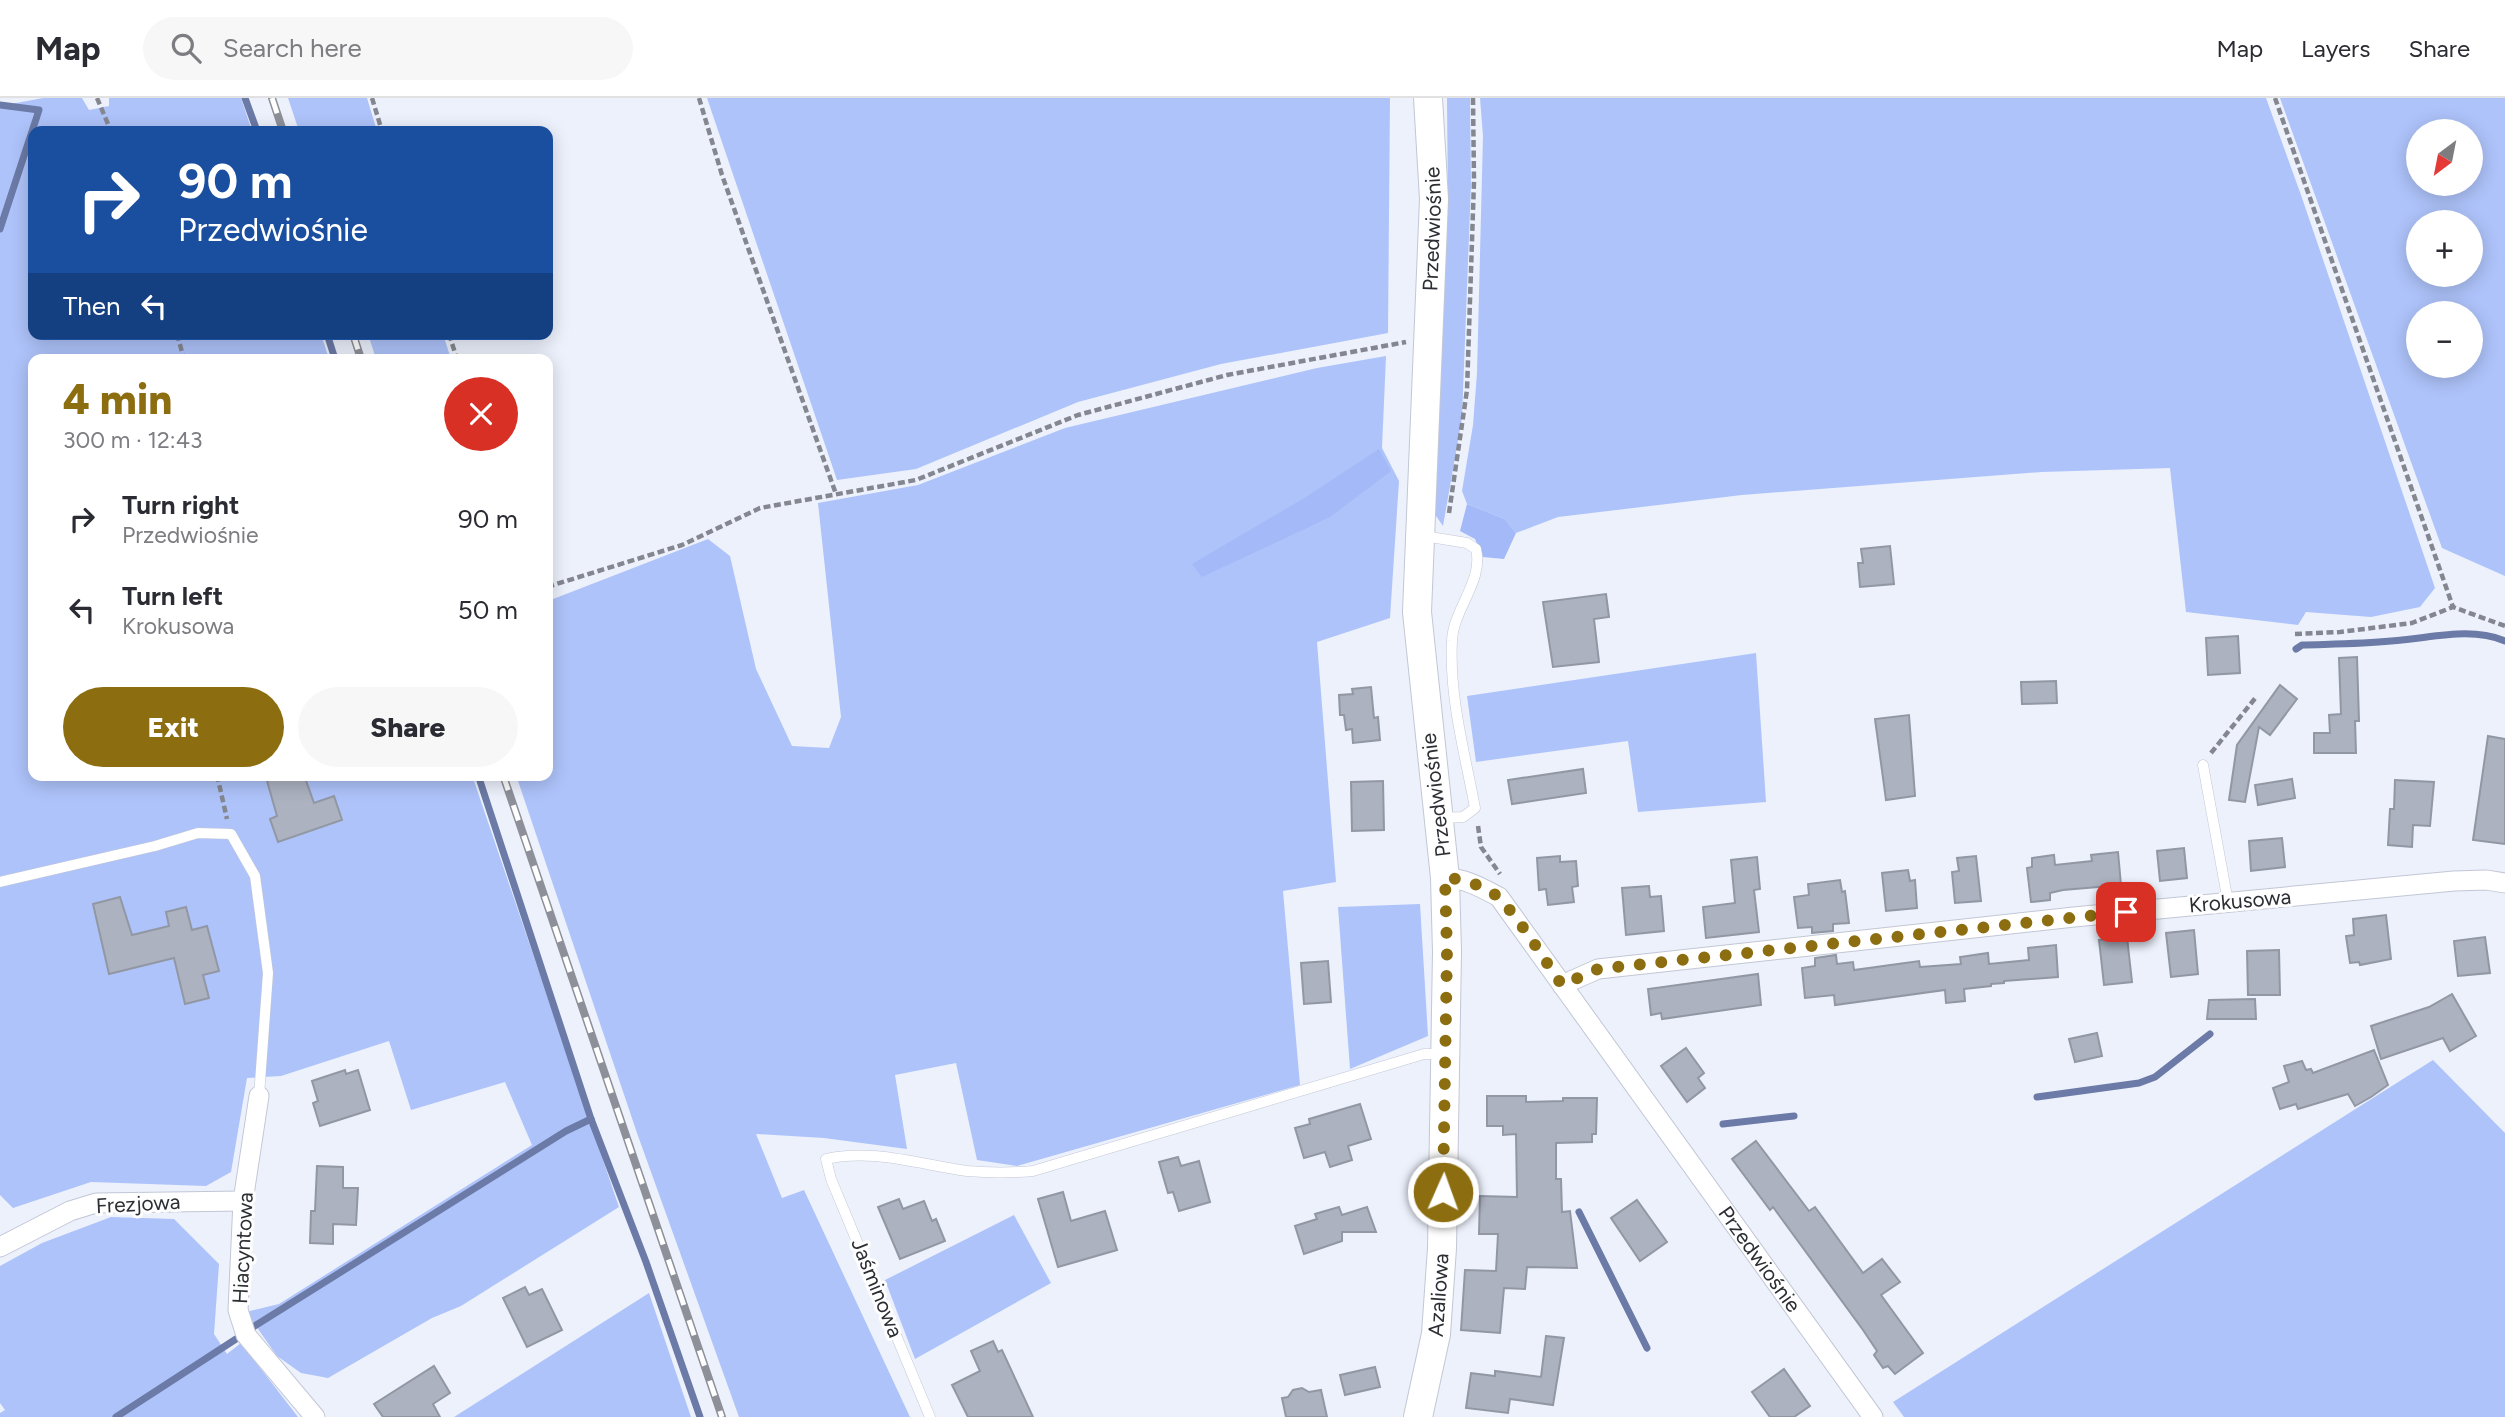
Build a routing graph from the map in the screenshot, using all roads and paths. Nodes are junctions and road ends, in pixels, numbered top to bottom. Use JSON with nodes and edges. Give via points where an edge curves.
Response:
{"nodes":[{"id":1,"x":97,"y":98,"type":"edge"},
{"id":2,"x":372,"y":98,"type":"edge"},
{"id":3,"x":699,"y":98,"type":"edge"},
{"id":4,"x":1428,"y":98,"type":"edge"},
{"id":5,"x":1473,"y":98,"type":"edge"},
{"id":6,"x":2275,"y":98,"type":"edge"},
{"id":7,"x":108,"y":126,"type":"edge"},
{"id":8,"x":380,"y":126,"type":"edge"},
{"id":9,"x":1427,"y":338,"type":"junction"},
{"id":10,"x":836,"y":494,"type":"junction"},
{"id":11,"x":1418,"y":535,"type":"junction"},
{"id":12,"x":1446,"y":538,"type":"junction"},
{"id":13,"x":553,"y":585,"type":"edge"},
{"id":14,"x":2453,"y":607,"type":"junction"},
{"id":15,"x":2505,"y":626,"type":"edge"},
{"id":16,"x":2295,"y":634,"type":"dead end"},
{"id":17,"x":2257,"y":696,"type":"dead end"},
{"id":18,"x":2203,"y":765,"type":"joint"},
{"id":19,"x":218,"y":781,"type":"edge"},
{"id":20,"x":1439,"y":818,"type":"junction"},
{"id":21,"x":230,"y":834,"type":"junction"},
{"id":22,"x":1445,"y":878,"type":"junction"},
{"id":23,"x":0,"y":882,"type":"edge"},
{"id":24,"x":2505,"y":883,"type":"edge"},
{"id":25,"x":2228,"y":902,"type":"junction"},
{"id":26,"x":1562,"y":985,"type":"junction"},
{"id":27,"x":1446,"y":1054,"type":"junction"},
{"id":28,"x":259,"y":1096,"type":"joint"},
{"id":29,"x":243,"y":1201,"type":"junction"},
{"id":30,"x":0,"y":1247,"type":"edge"},
{"id":31,"x":315,"y":1417,"type":"edge"},
{"id":32,"x":930,"y":1417,"type":"edge"},
{"id":33,"x":1418,"y":1417,"type":"edge"},
{"id":34,"x":1873,"y":1417,"type":"edge"}],
"edges":[{"from":1,"to":7,"type":"path"},
{"from":2,"to":8,"type":"path"},
{"from":3,"to":10,"type":"path"},
{"from":4,"to":9,"type":"street","name":"Przedwiośnie","via":[[1434,199]]},
{"from":5,"to":12,"type":"path","via":[[1466,390]]},
{"from":6,"to":14,"type":"path"},
{"from":9,"to":10,"type":"path","via":[[1227,374],[1078,415],[916,480]]},
{"from":9,"to":11,"type":"street","name":"Przedwiośnie"},
{"from":10,"to":13,"type":"path","via":[[760,508],[682,545]]},
{"from":11,"to":12,"type":"lane"},
{"from":11,"to":20,"type":"street","name":"Przedwiośnie","via":[[1416,612]]},
{"from":12,"to":20,"type":"lane","via":[[1467,543],[1476,549],[1479,559],[1452,639],[1457,715],[1475,808],[1463,817]]},
{"from":14,"to":15,"type":"path"},
{"from":14,"to":16,"type":"path","via":[[2412,623]]},
{"from":17,"to":18,"type":"path"},
{"from":18,"to":25,"type":"lane"},
{"from":19,"to":21,"type":"path"},
{"from":20,"to":22,"type":"street","name":"Przedwiośnie"},
{"from":21,"to":23,"type":"lane","via":[[198,833]]},
{"from":21,"to":28,"type":"lane","via":[[255,876],[268,973]]},
{"from":22,"to":26,"type":"street","name":"Przedwiośnie","via":[[1499,897]]},
{"from":22,"to":27,"type":"street","name":"Azaliowa"},
{"from":24,"to":25,"type":"street","name":"Krokusowa","via":[[2454,881]]},
{"from":25,"to":26,"type":"street","name":"Krokusowa","via":[[1598,969]]},
{"from":26,"to":34,"type":"street","name":"Przedwiośnie"},
{"from":27,"to":32,"type":"lane","name":"Jaśminowa","via":[[1424,1054],[1033,1171],[1002,1174],[844,1155],[826,1159]]},
{"from":27,"to":33,"type":"street","name":"Azaliowa","via":[[1436,1334]]},
{"from":28,"to":29,"type":"street","name":"Hiacyntowa"},
{"from":29,"to":30,"type":"street","name":"Frezjowa","via":[[96,1203]]},
{"from":29,"to":31,"type":"street","name":"Hiacyntowa","via":[[238,1310],[246,1335]]}]}
